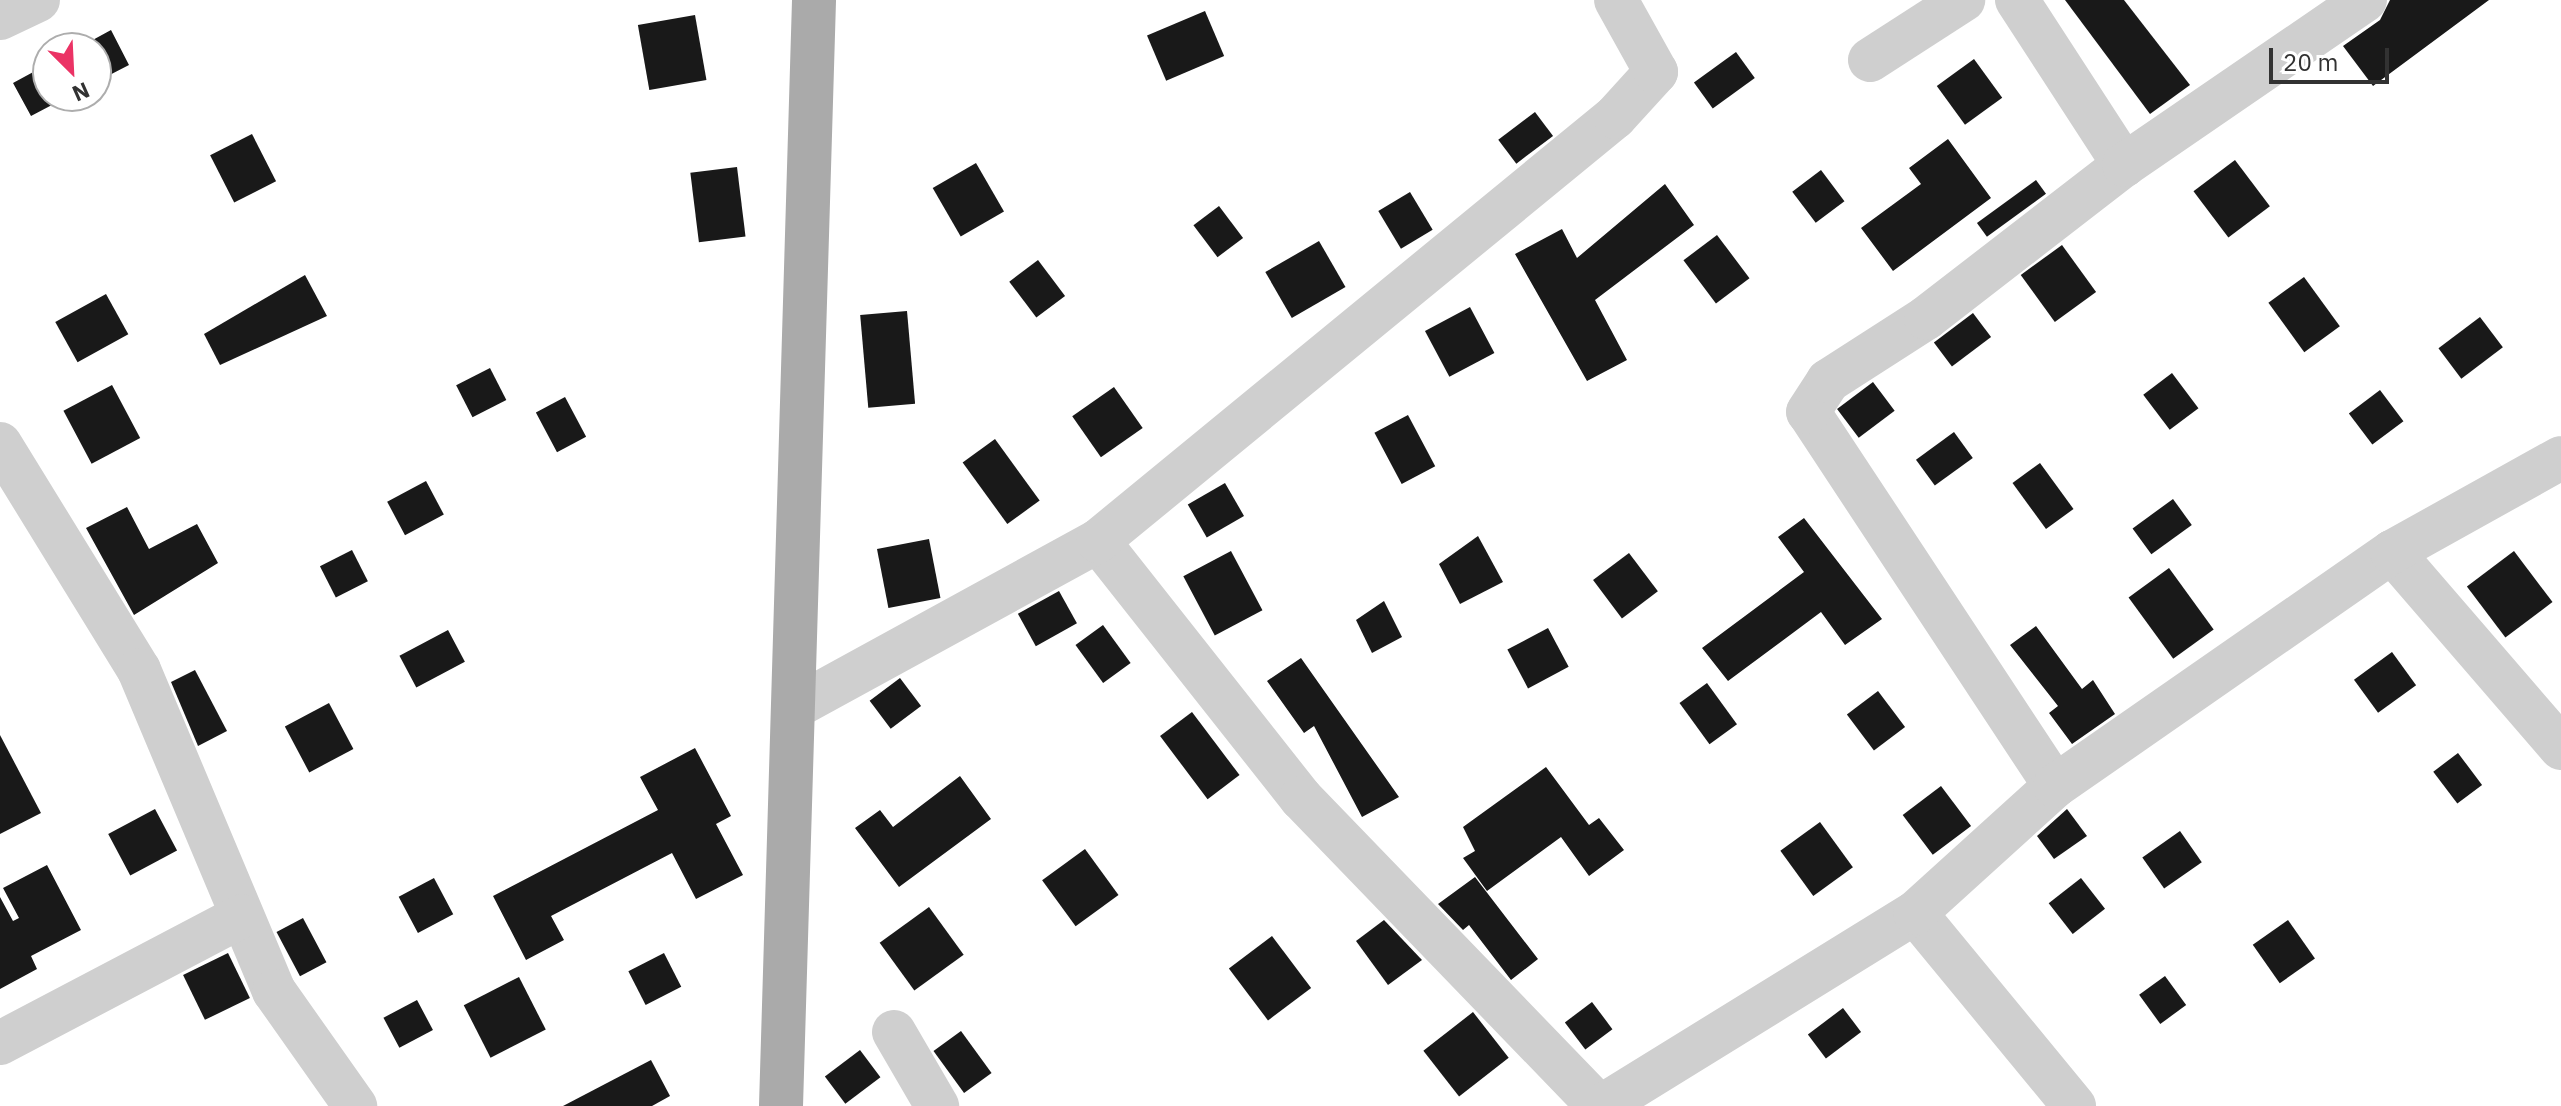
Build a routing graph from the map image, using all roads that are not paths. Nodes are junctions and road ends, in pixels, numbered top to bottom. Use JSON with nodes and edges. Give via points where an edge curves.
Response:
{"nodes":[{"id":1,"x":38,"y":0,"type":"edge"},
{"id":2,"x":814,"y":0,"type":"edge"},
{"id":3,"x":1616,"y":0,"type":"edge"},
{"id":4,"x":1963,"y":0,"type":"edge"},
{"id":5,"x":2017,"y":0,"type":"edge"},
{"id":6,"x":2365,"y":0,"type":"edge"},
{"id":7,"x":0,"y":18,"type":"edge"},
{"id":8,"x":1870,"y":60,"type":"dead end"},
{"id":9,"x":2124,"y":165,"type":"junction"},
{"id":10,"x":0,"y":444,"type":"edge"},
{"id":11,"x":2561,"y":458,"type":"edge"},
{"id":12,"x":1098,"y":541,"type":"junction"},
{"id":13,"x":2392,"y":552,"type":"junction"},
{"id":14,"x":793,"y":708,"type":"junction"},
{"id":15,"x":2561,"y":748,"type":"edge"},
{"id":16,"x":2055,"y":786,"type":"junction"},
{"id":17,"x":1915,"y":913,"type":"junction"},
{"id":18,"x":242,"y":916,"type":"junction"},
{"id":19,"x":894,"y":1032,"type":"dead end"},
{"id":20,"x":0,"y":1043,"type":"edge"},
{"id":21,"x":355,"y":1106,"type":"edge"},
{"id":22,"x":781,"y":1106,"type":"edge"},
{"id":23,"x":937,"y":1106,"type":"edge"},
{"id":24,"x":1600,"y":1106,"type":"edge"},
{"id":25,"x":2074,"y":1106,"type":"edge"}],
"edges":[{"from":1,"to":7,"type":"street"},
{"from":2,"to":14,"type":"main road"},
{"from":3,"to":12,"type":"street","via":[[1656,72],[1615,117]]},
{"from":4,"to":8,"type":"street"},
{"from":5,"to":9,"type":"street"},
{"from":6,"to":9,"type":"street"},
{"from":9,"to":16,"type":"street","via":[[1926,318],[1828,381],[1808,412]]},
{"from":10,"to":18,"type":"street","via":[[139,670]]},
{"from":11,"to":13,"type":"street"},
{"from":12,"to":14,"type":"street"},
{"from":12,"to":24,"type":"street","via":[[1301,798]]},
{"from":13,"to":15,"type":"street"},
{"from":13,"to":16,"type":"street"},
{"from":14,"to":22,"type":"main road"},
{"from":16,"to":17,"type":"street"},
{"from":17,"to":24,"type":"street"},
{"from":17,"to":25,"type":"street"},
{"from":18,"to":20,"type":"street"},
{"from":18,"to":21,"type":"street","via":[[274,991]]},
{"from":19,"to":23,"type":"street"}]}
